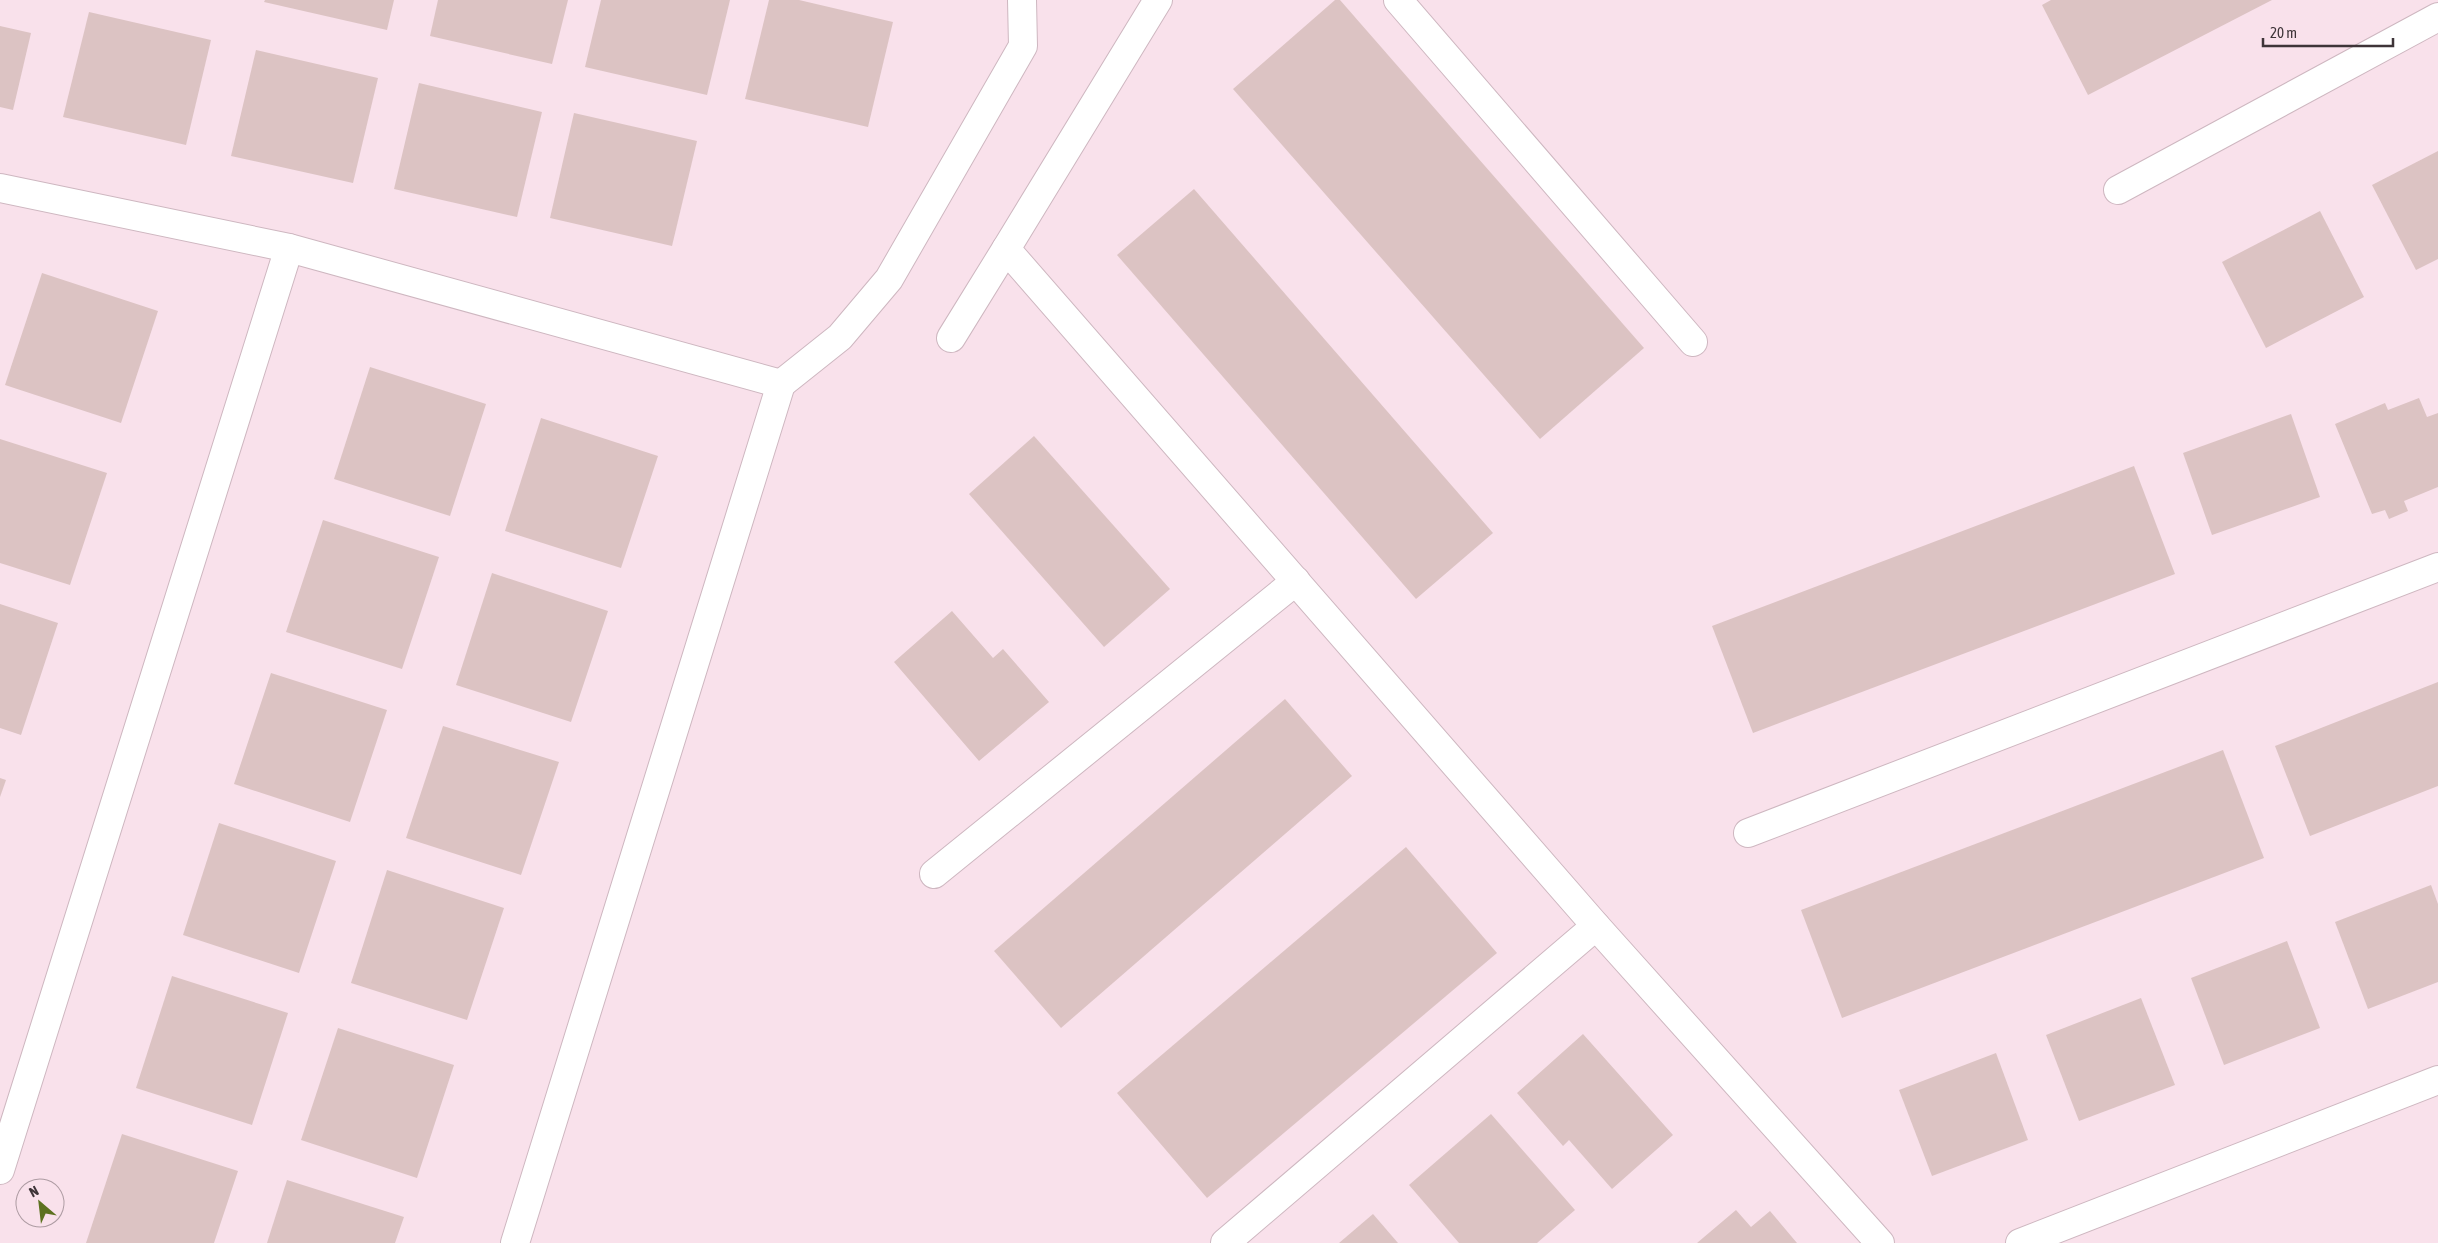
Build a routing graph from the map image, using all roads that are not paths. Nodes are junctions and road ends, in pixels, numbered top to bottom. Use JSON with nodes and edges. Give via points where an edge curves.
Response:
{"nodes":[{"id":1,"x":1022,"y":0,"type":"edge"},
{"id":2,"x":1158,"y":0,"type":"edge"},
{"id":3,"x":1398,"y":0,"type":"edge"},
{"id":4,"x":2438,"y":17,"type":"edge"},
{"id":5,"x":0,"y":188,"type":"edge"},
{"id":6,"x":2118,"y":190,"type":"dead end"},
{"id":7,"x":289,"y":248,"type":"junction"},
{"id":8,"x":1006,"y":248,"type":"junction"},
{"id":9,"x":951,"y":338,"type":"dead end"},
{"id":10,"x":1693,"y":342,"type":"dead end"},
{"id":11,"x":781,"y":384,"type":"junction"},
{"id":12,"x":2438,"y":566,"type":"edge"},
{"id":13,"x":1296,"y":581,"type":"junction"},
{"id":14,"x":1748,"y":833,"type":"dead end"},
{"id":15,"x":934,"y":874,"type":"dead end"},
{"id":16,"x":1596,"y":926,"type":"junction"},
{"id":17,"x":2438,"y":1080,"type":"edge"},
{"id":18,"x":0,"y":1170,"type":"edge"},
{"id":19,"x":515,"y":1243,"type":"edge"},
{"id":20,"x":1226,"y":1243,"type":"edge"},
{"id":21,"x":1880,"y":1243,"type":"edge"},
{"id":22,"x":2020,"y":1243,"type":"edge"}],
"edges":[{"from":1,"to":11,"type":"street","via":[[1023,46],[889,279],[840,337]]},
{"from":2,"to":8,"type":"street"},
{"from":3,"to":10,"type":"street"},
{"from":4,"to":6,"type":"street"},
{"from":5,"to":7,"type":"street"},
{"from":7,"to":11,"type":"street"},
{"from":7,"to":18,"type":"street"},
{"from":8,"to":9,"type":"street"},
{"from":8,"to":13,"type":"street"},
{"from":11,"to":19,"type":"street"},
{"from":12,"to":14,"type":"street"},
{"from":13,"to":15,"type":"street"},
{"from":13,"to":16,"type":"street"},
{"from":16,"to":20,"type":"street"},
{"from":16,"to":21,"type":"street"},
{"from":17,"to":22,"type":"street"}]}
